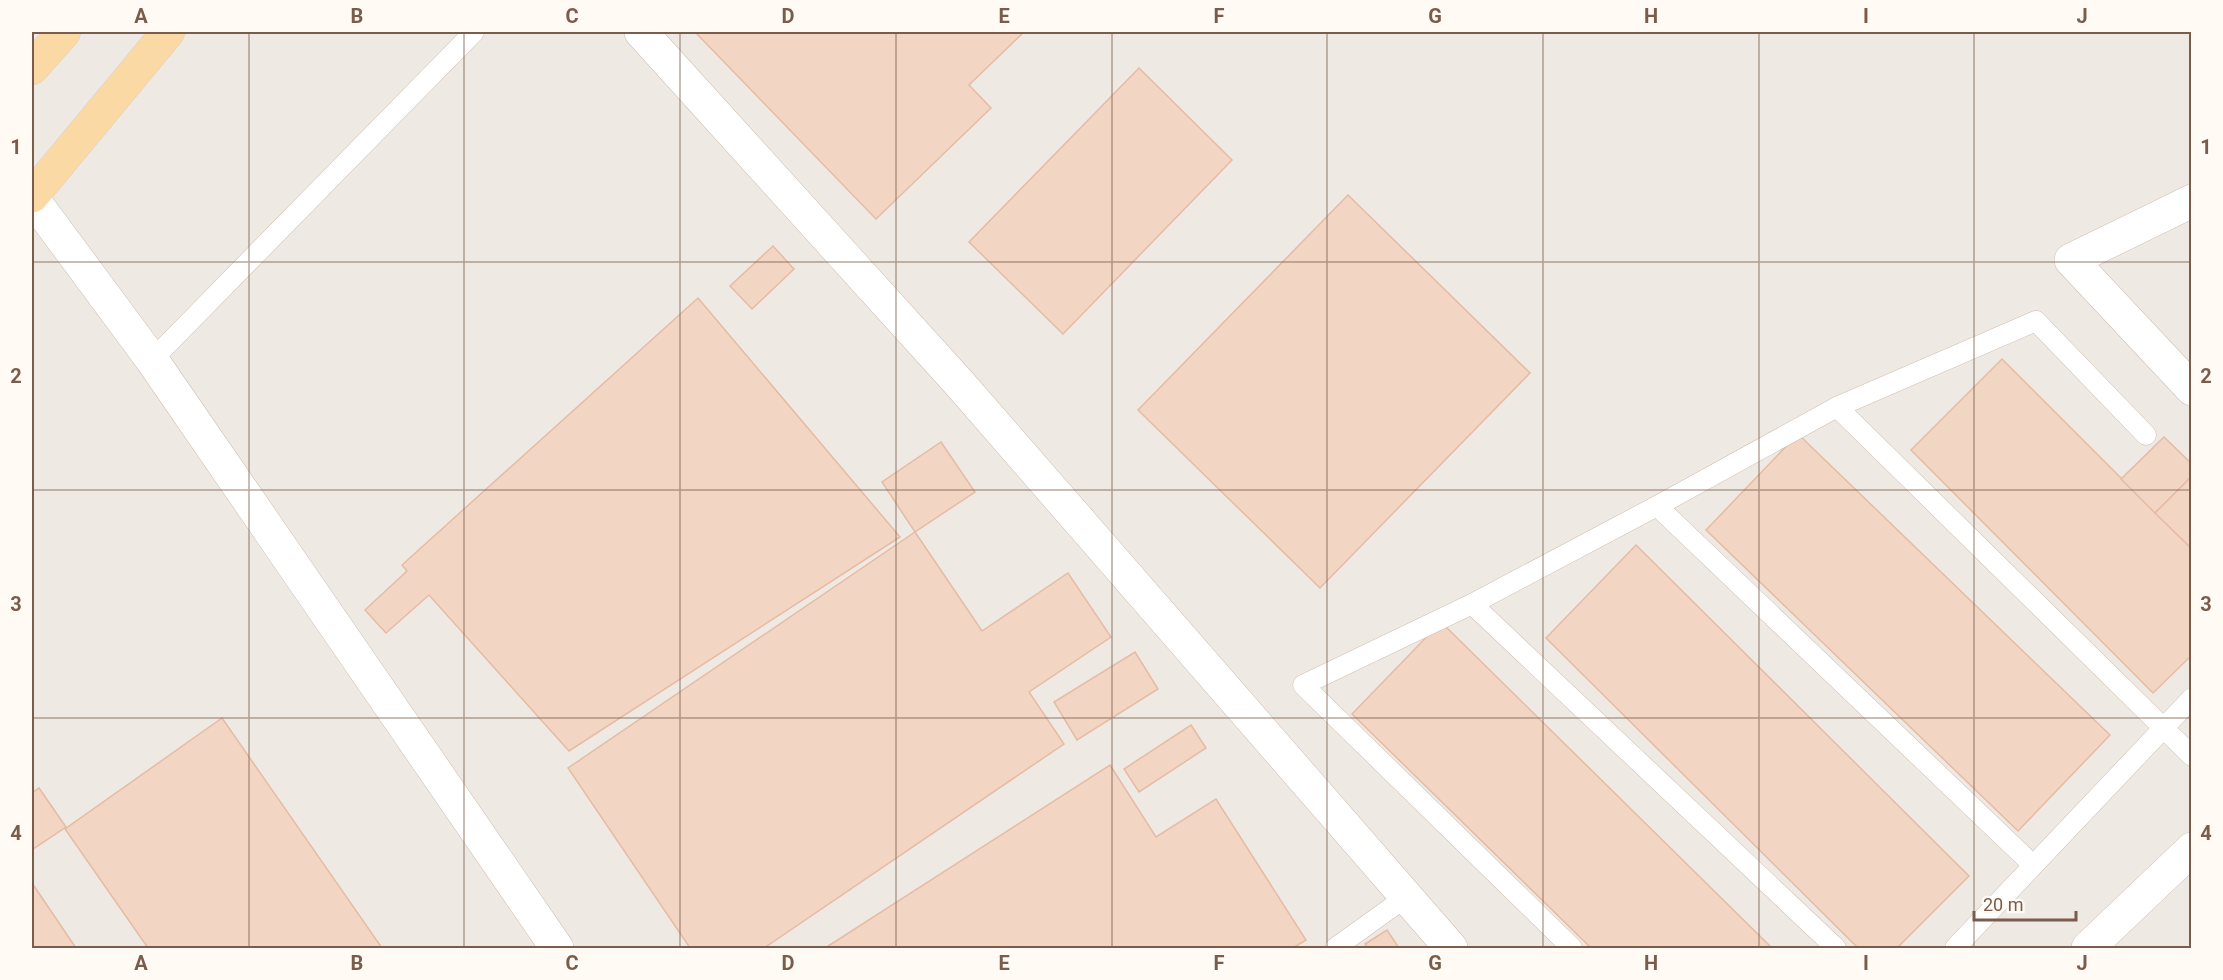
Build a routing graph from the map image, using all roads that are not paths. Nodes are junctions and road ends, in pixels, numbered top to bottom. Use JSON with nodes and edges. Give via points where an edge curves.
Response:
{"nodes":[{"id":1,"x":64,"y":32,"type":"edge"},
{"id":2,"x":168,"y":32,"type":"edge"},
{"id":3,"x":474,"y":32,"type":"edge"},
{"id":4,"x":641,"y":32,"type":"edge"},
{"id":5,"x":32,"y":68,"type":"edge"},
{"id":6,"x":32,"y":197,"type":"edge"},
{"id":7,"x":2192,"y":201,"type":"edge"},
{"id":8,"x":152,"y":360,"type":"junction"},
{"id":9,"x":2192,"y":389,"type":"edge"},
{"id":10,"x":1837,"y":407,"type":"junction"},
{"id":11,"x":2146,"y":435,"type":"dead end"},
{"id":12,"x":1657,"y":506,"type":"junction"},
{"id":13,"x":1472,"y":604,"type":"junction"},
{"id":14,"x":2192,"y":698,"type":"edge"},
{"id":15,"x":2163,"y":728,"type":"junction"},
{"id":16,"x":2192,"y":756,"type":"edge"},
{"id":17,"x":2192,"y":849,"type":"edge"},
{"id":18,"x":2033,"y":865,"type":"junction"},
{"id":19,"x":1406,"y":897,"type":"junction"},
{"id":20,"x":557,"y":948,"type":"edge"},
{"id":21,"x":1335,"y":948,"type":"edge"},
{"id":22,"x":1451,"y":948,"type":"edge"},
{"id":23,"x":1572,"y":948,"type":"edge"},
{"id":24,"x":1836,"y":948,"type":"edge"},
{"id":25,"x":1955,"y":948,"type":"edge"},
{"id":26,"x":2088,"y":948,"type":"edge"}],
"edges":[{"from":1,"to":5,"type":"main road"},
{"from":2,"to":6,"type":"main road"},
{"from":3,"to":8,"type":"lane"},
{"from":4,"to":19,"type":"street","via":[[960,384]]},
{"from":6,"to":8,"type":"street"},
{"from":7,"to":9,"type":"street","via":[[2071,260]]},
{"from":8,"to":20,"type":"street"},
{"from":10,"to":11,"type":"lane","via":[[2036,321]]},
{"from":10,"to":12,"type":"lane"},
{"from":10,"to":15,"type":"lane"},
{"from":12,"to":13,"type":"lane"},
{"from":12,"to":18,"type":"lane"},
{"from":13,"to":23,"type":"lane","via":[[1303,685]]},
{"from":13,"to":24,"type":"lane"},
{"from":14,"to":15,"type":"lane"},
{"from":15,"to":16,"type":"lane"},
{"from":15,"to":18,"type":"lane"},
{"from":17,"to":26,"type":"street"},
{"from":18,"to":25,"type":"lane"},
{"from":19,"to":21,"type":"lane"},
{"from":19,"to":22,"type":"street"}]}
